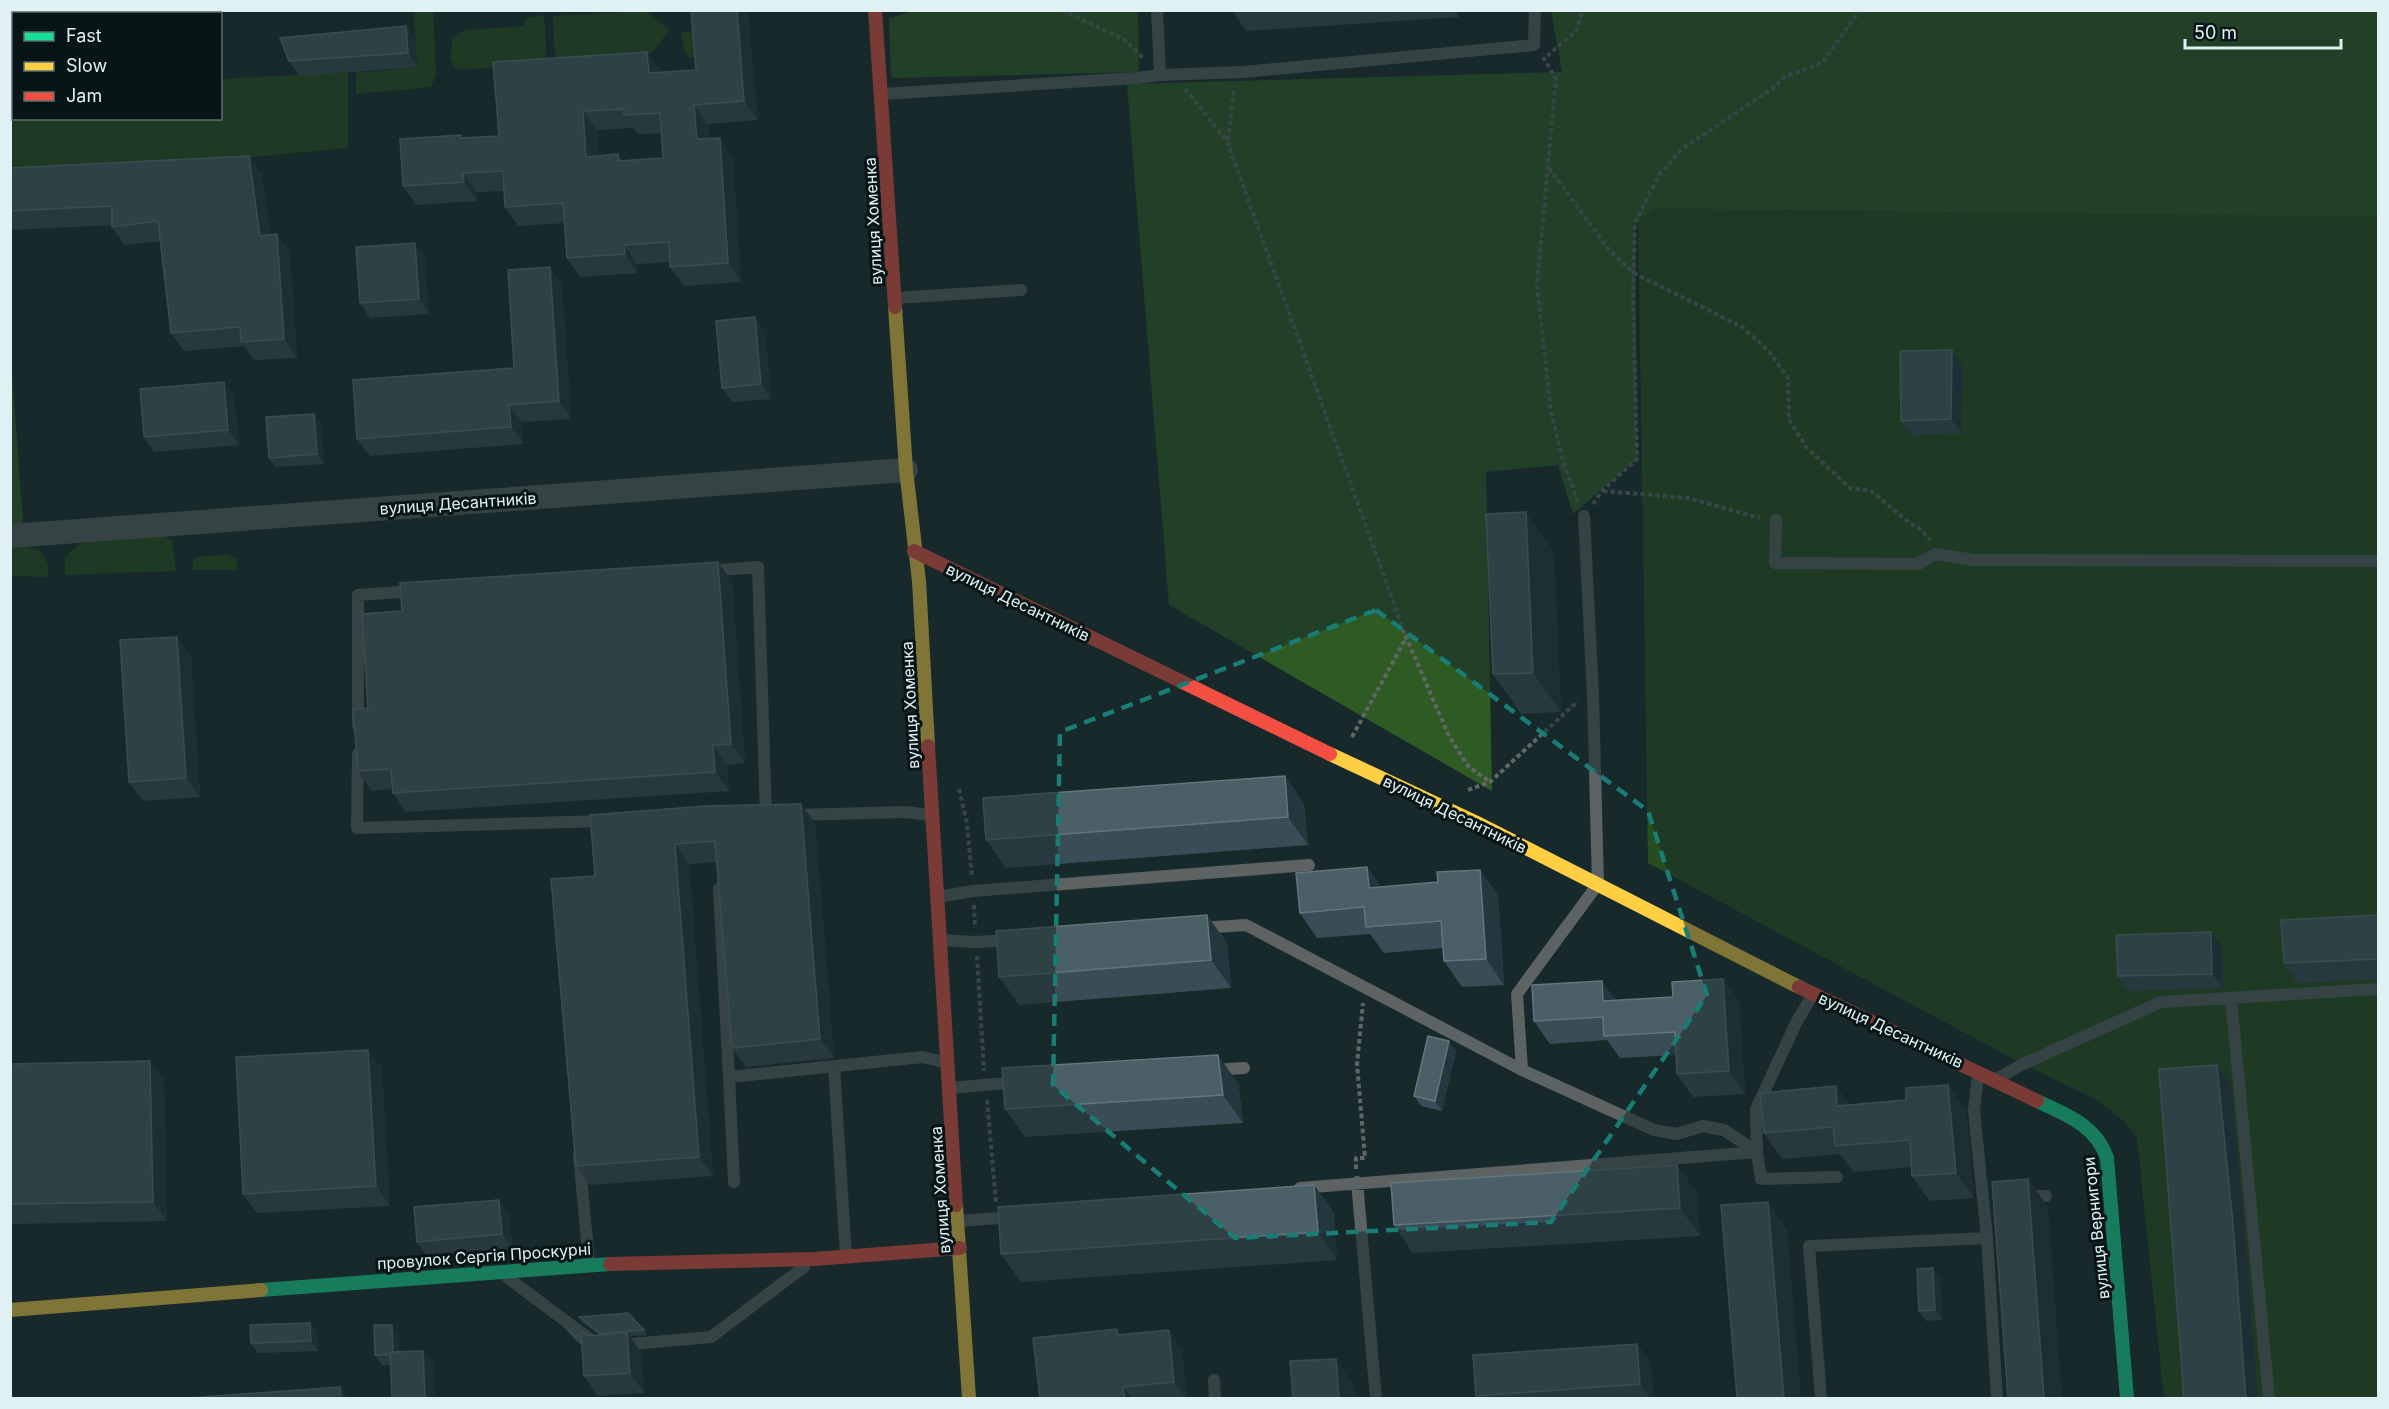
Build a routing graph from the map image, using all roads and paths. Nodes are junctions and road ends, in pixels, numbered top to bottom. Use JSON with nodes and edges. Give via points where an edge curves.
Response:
{"nodes":[{"id":1,"x":875,"y":10,"type":"edge"},
{"id":2,"x":1062,"y":10,"type":"edge"},
{"id":3,"x":1157,"y":10,"type":"edge"},
{"id":4,"x":1534,"y":10,"type":"edge"},
{"id":5,"x":1583,"y":10,"type":"edge"},
{"id":6,"x":1860,"y":10,"type":"edge"},
{"id":7,"x":1534,"y":45,"type":"junction"},
{"id":8,"x":1544,"y":59,"type":"junction"},
{"id":9,"x":1244,"y":72,"type":"junction"},
{"id":10,"x":1160,"y":75,"type":"junction"},
{"id":11,"x":882,"y":94,"type":"junction"},
{"id":12,"x":1227,"y":141,"type":"junction"},
{"id":13,"x":1549,"y":168,"type":"junction"},
{"id":14,"x":1634,"y":273,"type":"junction"},
{"id":15,"x":1021,"y":290,"type":"dead end"},
{"id":16,"x":894,"y":298,"type":"junction"},
{"id":17,"x":906,"y":470,"type":"junction"},
{"id":18,"x":1602,"y":491,"type":"junction"},
{"id":19,"x":1584,"y":516,"type":"junction"},
{"id":20,"x":1776,"y":520,"type":"joint"},
{"id":21,"x":10,"y":536,"type":"edge"},
{"id":22,"x":914,"y":551,"type":"junction"},
{"id":23,"x":1935,"y":554,"type":"junction"},
{"id":24,"x":2379,"y":561,"type":"edge"},
{"id":25,"x":700,"y":572,"type":"edge"},
{"id":26,"x":429,"y":590,"type":"edge"},
{"id":27,"x":1406,"y":637,"type":"junction"},
{"id":28,"x":1592,"y":688,"type":"junction"},
{"id":29,"x":1340,"y":759,"type":"junction"},
{"id":30,"x":1490,"y":782,"type":"junction"},
{"id":31,"x":1434,"y":803,"type":"junction"},
{"id":32,"x":933,"y":816,"type":"junction"},
{"id":33,"x":614,"y":821,"type":"edge"},
{"id":34,"x":1309,"y":865,"type":"dead end"},
{"id":35,"x":1598,"y":884,"type":"junction"},
{"id":36,"x":719,"y":889,"type":"edge"},
{"id":37,"x":937,"y":897,"type":"junction"},
{"id":38,"x":1187,"y":929,"type":"edge"},
{"id":39,"x":1023,"y":939,"type":"edge"},
{"id":40,"x":938,"y":940,"type":"junction"},
{"id":41,"x":1365,"y":987,"type":"junction"},
{"id":42,"x":2379,"y":989,"type":"edge"},
{"id":43,"x":1814,"y":994,"type":"junction"},
{"id":44,"x":2231,"y":998,"type":"junction"},
{"id":45,"x":947,"y":1063,"type":"junction"},
{"id":46,"x":834,"y":1066,"type":"junction"},
{"id":47,"x":1244,"y":1068,"type":"dead end"},
{"id":48,"x":1522,"y":1070,"type":"junction"},
{"id":49,"x":1197,"y":1071,"type":"edge"},
{"id":50,"x":1979,"y":1071,"type":"junction"},
{"id":51,"x":729,"y":1077,"type":"junction"},
{"id":52,"x":1995,"y":1079,"type":"junction"},
{"id":53,"x":1032,"y":1081,"type":"edge"},
{"id":54,"x":950,"y":1088,"type":"junction"},
{"id":55,"x":577,"y":1139,"type":"edge"},
{"id":56,"x":1757,"y":1152,"type":"junction"},
{"id":57,"x":1837,"y":1176,"type":"dead end"},
{"id":58,"x":734,"y":1182,"type":"dead end"},
{"id":59,"x":1357,"y":1182,"type":"junction"},
{"id":60,"x":1287,"y":1189,"type":"edge"},
{"id":61,"x":2014,"y":1196,"type":"edge"},
{"id":62,"x":2046,"y":1196,"type":"dead end"},
{"id":63,"x":1032,"y":1215,"type":"edge"},
{"id":64,"x":958,"y":1221,"type":"junction"},
{"id":65,"x":1987,"y":1238,"type":"junction"},
{"id":66,"x":960,"y":1248,"type":"junction"},
{"id":67,"x":846,"y":1257,"type":"junction"},
{"id":68,"x":814,"y":1259,"type":"junction"},
{"id":69,"x":589,"y":1265,"type":"junction"},
{"id":70,"x":499,"y":1271,"type":"junction"},
{"id":71,"x":10,"y":1310,"type":"edge"},
{"id":72,"x":1214,"y":1380,"type":"dead end"},
{"id":73,"x":969,"y":1398,"type":"edge"},
{"id":74,"x":1215,"y":1398,"type":"edge"},
{"id":75,"x":1376,"y":1398,"type":"edge"},
{"id":76,"x":1821,"y":1398,"type":"edge"},
{"id":77,"x":1997,"y":1398,"type":"edge"},
{"id":78,"x":2127,"y":1398,"type":"edge"},
{"id":79,"x":2269,"y":1398,"type":"edge"}],
"edges":[{"from":1,"to":11,"type":"street","name":"вулиця Хоменка"},
{"from":2,"to":10,"type":"path","via":[[1125,40]]},
{"from":3,"to":10,"type":"lane"},
{"from":4,"to":7,"type":"lane"},
{"from":5,"to":8,"type":"path","via":[[1576,31]]},
{"from":6,"to":14,"type":"path","via":[[1822,63],[1784,77],[1674,157],[1659,175],[1635,223]]},
{"from":7,"to":8,"type":"path"},
{"from":7,"to":9,"type":"lane"},
{"from":8,"to":13,"type":"path","via":[[1556,79]]},
{"from":9,"to":10,"type":"lane"},
{"from":9,"to":12,"type":"path","via":[[1234,89]]},
{"from":10,"to":11,"type":"lane"},
{"from":10,"to":12,"type":"path","via":[[1184,87]]},
{"from":11,"to":16,"type":"street","name":"вулиця Хоменка"},
{"from":12,"to":27,"type":"path"},
{"from":13,"to":14,"type":"path","via":[[1609,250]]},
{"from":13,"to":19,"type":"path","via":[[1537,285],[1551,412],[1563,461]]},
{"from":14,"to":18,"type":"path","via":[[1637,459]]},
{"from":14,"to":23,"type":"path","via":[[1742,327],[1762,345],[1788,378],[1789,420],[1808,448],[1850,488],[1871,491],[1918,527],[1932,542]]},
{"from":15,"to":16,"type":"lane"},
{"from":16,"to":17,"type":"street","name":"вулиця Хоменка"},
{"from":17,"to":21,"type":"street","name":"вулиця Десантників"},
{"from":17,"to":22,"type":"street","name":"вулиця Хоменка"},
{"from":18,"to":19,"type":"path"},
{"from":18,"to":20,"type":"path","via":[[1688,498]]},
{"from":19,"to":28,"type":"lane"},
{"from":20,"to":23,"type":"lane","via":[[1775,563],[1918,564]]},
{"from":22,"to":29,"type":"street","name":"вулиця Десантників"},
{"from":22,"to":32,"type":"street","name":"вулиця Хоменка"},
{"from":23,"to":24,"type":"lane","via":[[1974,560]]},
{"from":25,"to":32,"type":"lane","via":[[758,567],[760,817],[906,812]]},
{"from":26,"to":33,"type":"lane","via":[[358,595],[357,828]]},
{"from":27,"to":29,"type":"path"},
{"from":27,"to":30,"type":"path","via":[[1449,736],[1468,766]]},
{"from":28,"to":30,"type":"path"},
{"from":28,"to":35,"type":"lane"},
{"from":29,"to":31,"type":"street","name":"вулиця Десантників"},
{"from":30,"to":31,"type":"path"},
{"from":31,"to":35,"type":"street","name":"вулиця Десантників"},
{"from":32,"to":37,"type":"street","name":"вулиця Хоменка"},
{"from":34,"to":37,"type":"lane"},
{"from":35,"to":43,"type":"street","name":"вулиця Десантників"},
{"from":35,"to":48,"type":"lane","via":[[1517,994]]},
{"from":36,"to":51,"type":"lane"},
{"from":37,"to":40,"type":"street","name":"вулиця Хоменка"},
{"from":38,"to":41,"type":"lane","via":[[1246,925]]},
{"from":39,"to":40,"type":"lane"},
{"from":40,"to":45,"type":"street","name":"вулиця Хоменка"},
{"from":41,"to":48,"type":"lane"},
{"from":41,"to":59,"type":"path","via":[[1357,1064],[1365,1158],[1356,1158]]},
{"from":42,"to":44,"type":"lane"},
{"from":43,"to":50,"type":"street","name":"вулиця Десантників"},
{"from":43,"to":56,"type":"lane","via":[[1756,1109]]},
{"from":44,"to":52,"type":"lane","via":[[2161,1002]]},
{"from":44,"to":79,"type":"lane"},
{"from":45,"to":46,"type":"lane","via":[[923,1057]]},
{"from":45,"to":54,"type":"street","name":"вулиця Хоменка"},
{"from":46,"to":51,"type":"lane"},
{"from":46,"to":67,"type":"lane"},
{"from":47,"to":49,"type":"lane"},
{"from":48,"to":56,"type":"lane","via":[[1654,1130],[1677,1134],[1703,1126],[1725,1130]]},
{"from":50,"to":52,"type":"street","name":"вулиця Десантників"},
{"from":50,"to":65,"type":"lane","via":[[1974,1110],[1988,1196]]},
{"from":51,"to":58,"type":"lane"},
{"from":52,"to":78,"type":"street","name":"вулиця Вернигори","via":[[2073,1118],[2106,1149]]},
{"from":53,"to":54,"type":"lane"},
{"from":54,"to":64,"type":"street","name":"вулиця Хоменка"},
{"from":55,"to":69,"type":"lane"},
{"from":56,"to":57,"type":"lane","via":[[1761,1179]]},
{"from":56,"to":59,"type":"lane"},
{"from":59,"to":60,"type":"lane"},
{"from":59,"to":75,"type":"lane"},
{"from":61,"to":62,"type":"lane"},
{"from":63,"to":64,"type":"lane"},
{"from":64,"to":66,"type":"street","name":"вулиця Хоменка"},
{"from":65,"to":76,"type":"lane","via":[[1809,1246]]},
{"from":65,"to":77,"type":"lane"},
{"from":66,"to":67,"type":"street","name":"провулок Сергія Проскурні"},
{"from":66,"to":73,"type":"street","name":"вулиця Хоменка"},
{"from":67,"to":68,"type":"street","name":"провулок Сергія Проскурні"},
{"from":68,"to":69,"type":"street","name":"провулок Сергія Проскурні"},
{"from":68,"to":70,"type":"lane","via":[[711,1337],[602,1347]]},
{"from":69,"to":70,"type":"street","name":"провулок Сергія Проскурні"},
{"from":70,"to":71,"type":"street","name":"провулок Сергія Проскурні"},
{"from":72,"to":74,"type":"lane"}]}
